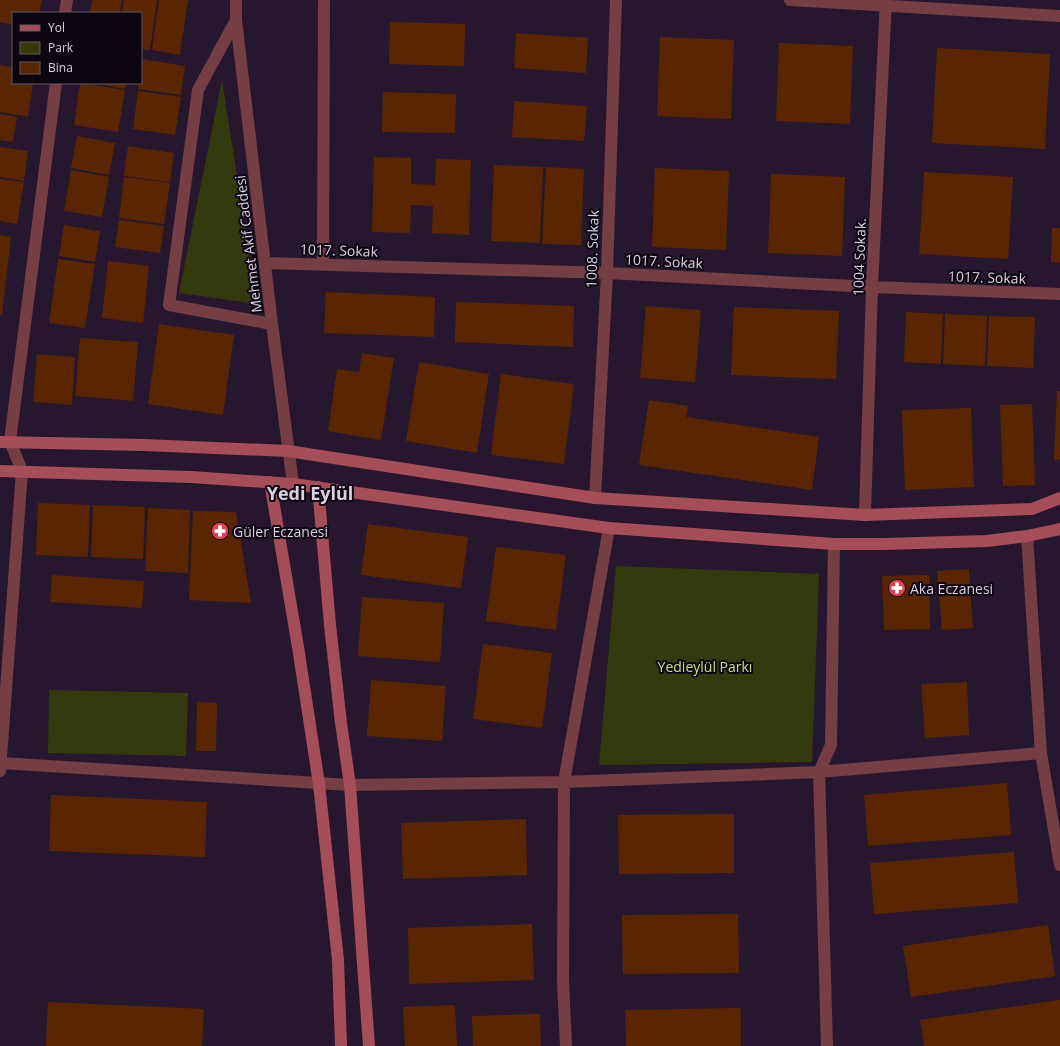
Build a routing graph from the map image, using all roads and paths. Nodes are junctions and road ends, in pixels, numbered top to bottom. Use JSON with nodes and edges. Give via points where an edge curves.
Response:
{"nodes":[{"id":1,"x":67,"y":0,"type":"edge"},
{"id":2,"x":236,"y":0,"type":"edge"},
{"id":3,"x":324,"y":0,"type":"edge"},
{"id":4,"x":616,"y":0,"type":"edge"},
{"id":5,"x":790,"y":0,"type":"edge"},
{"id":6,"x":886,"y":3,"type":"edge"},
{"id":7,"x":65,"y":12,"type":"edge"},
{"id":8,"x":1060,"y":16,"type":"edge"},
{"id":9,"x":236,"y":20,"type":"junction"},
{"id":10,"x":56,"y":84,"type":"edge"},
{"id":11,"x":266,"y":263,"type":"junction"},
{"id":12,"x":323,"y":265,"type":"junction"},
{"id":13,"x":607,"y":273,"type":"junction"},
{"id":14,"x":872,"y":288,"type":"junction"},
{"id":15,"x":1060,"y":294,"type":"edge"},
{"id":16,"x":272,"y":324,"type":"junction"},
{"id":17,"x":5,"y":442,"type":"edge"},
{"id":18,"x":288,"y":451,"type":"junction"},
{"id":19,"x":0,"y":471,"type":"edge"},
{"id":20,"x":22,"y":471,"type":"junction"},
{"id":21,"x":270,"y":482,"type":"junction"},
{"id":22,"x":293,"y":484,"type":"junction"},
{"id":23,"x":318,"y":487,"type":"junction"},
{"id":24,"x":595,"y":498,"type":"junction"},
{"id":25,"x":1060,"y":498,"type":"edge"},
{"id":26,"x":865,"y":515,"type":"junction"},
{"id":27,"x":608,"y":528,"type":"junction"},
{"id":28,"x":1060,"y":529,"type":"edge"},
{"id":29,"x":1027,"y":536,"type":"junction"},
{"id":30,"x":834,"y":544,"type":"junction"},
{"id":31,"x":1041,"y":753,"type":"junction"},
{"id":32,"x":0,"y":767,"type":"edge"},
{"id":33,"x":820,"y":772,"type":"junction"},
{"id":34,"x":564,"y":782,"type":"junction"},
{"id":35,"x":319,"y":784,"type":"junction"},
{"id":36,"x":350,"y":785,"type":"junction"},
{"id":37,"x":1056,"y":821,"type":"edge"},
{"id":38,"x":1060,"y":865,"type":"edge"},
{"id":39,"x":340,"y":1046,"type":"edge"},
{"id":40,"x":369,"y":1046,"type":"edge"},
{"id":41,"x":566,"y":1046,"type":"edge"},
{"id":42,"x":827,"y":1046,"type":"edge"}],
"edges":[{"from":1,"to":7,"type":"street"},
{"from":2,"to":9,"type":"street","name":"Mehmet Akif Caddesi"},
{"from":3,"to":12,"type":"street"},
{"from":4,"to":13,"type":"street","name":"1008. Sokak"},
{"from":5,"to":6,"type":"street"},
{"from":6,"to":8,"type":"street"},
{"from":6,"to":14,"type":"street","name":"1004 Sokak."},
{"from":9,"to":11,"type":"street","name":"Mehmet Akif Caddesi"},
{"from":9,"to":16,"type":"street","via":[[198,90],[169,306]]},
{"from":10,"to":17,"type":"street"},
{"from":11,"to":12,"type":"street","name":"1017. Sokak"},
{"from":11,"to":16,"type":"street","name":"Mehmet Akif Caddesi"},
{"from":12,"to":13,"type":"street","name":"1017. Sokak"},
{"from":13,"to":14,"type":"street","name":"1017. Sokak"},
{"from":13,"to":24,"type":"street","name":"1008. Sokak"},
{"from":14,"to":15,"type":"street","name":"1017. Sokak"},
{"from":14,"to":26,"type":"street","name":"1004 Sokak."},
{"from":16,"to":18,"type":"street","name":"Mehmet Akif Caddesi"},
{"from":17,"to":18,"type":"main road"},
{"from":17,"to":20,"type":"street"},
{"from":18,"to":22,"type":"street","name":"Mehmet Akif Caddesi"},
{"from":18,"to":24,"type":"main road"},
{"from":19,"to":20,"type":"main road"},
{"from":20,"to":21,"type":"main road"},
{"from":20,"to":32,"type":"street"},
{"from":21,"to":22,"type":"main road"},
{"from":21,"to":35,"type":"main road"},
{"from":22,"to":23,"type":"main road"},
{"from":23,"to":27,"type":"main road"},
{"from":23,"to":36,"type":"main road","via":[[330,632]]},
{"from":24,"to":26,"type":"main road"},
{"from":25,"to":26,"type":"main road","via":[[1032,510]]},
{"from":27,"to":30,"type":"main road"},
{"from":27,"to":34,"type":"street"},
{"from":28,"to":29,"type":"main road"},
{"from":29,"to":30,"type":"main road","via":[[987,541]]},
{"from":29,"to":31,"type":"street"},
{"from":30,"to":33,"type":"street","via":[[831,745]]},
{"from":31,"to":33,"type":"street"},
{"from":31,"to":37,"type":"street"},
{"from":32,"to":35,"type":"street"},
{"from":33,"to":34,"type":"street"},
{"from":33,"to":42,"type":"street"},
{"from":34,"to":36,"type":"street"},
{"from":34,"to":41,"type":"street","via":[[563,982]]},
{"from":35,"to":36,"type":"street"},
{"from":35,"to":39,"type":"main road","via":[[338,960]]},
{"from":36,"to":40,"type":"main road"},
{"from":37,"to":38,"type":"street"}]}
